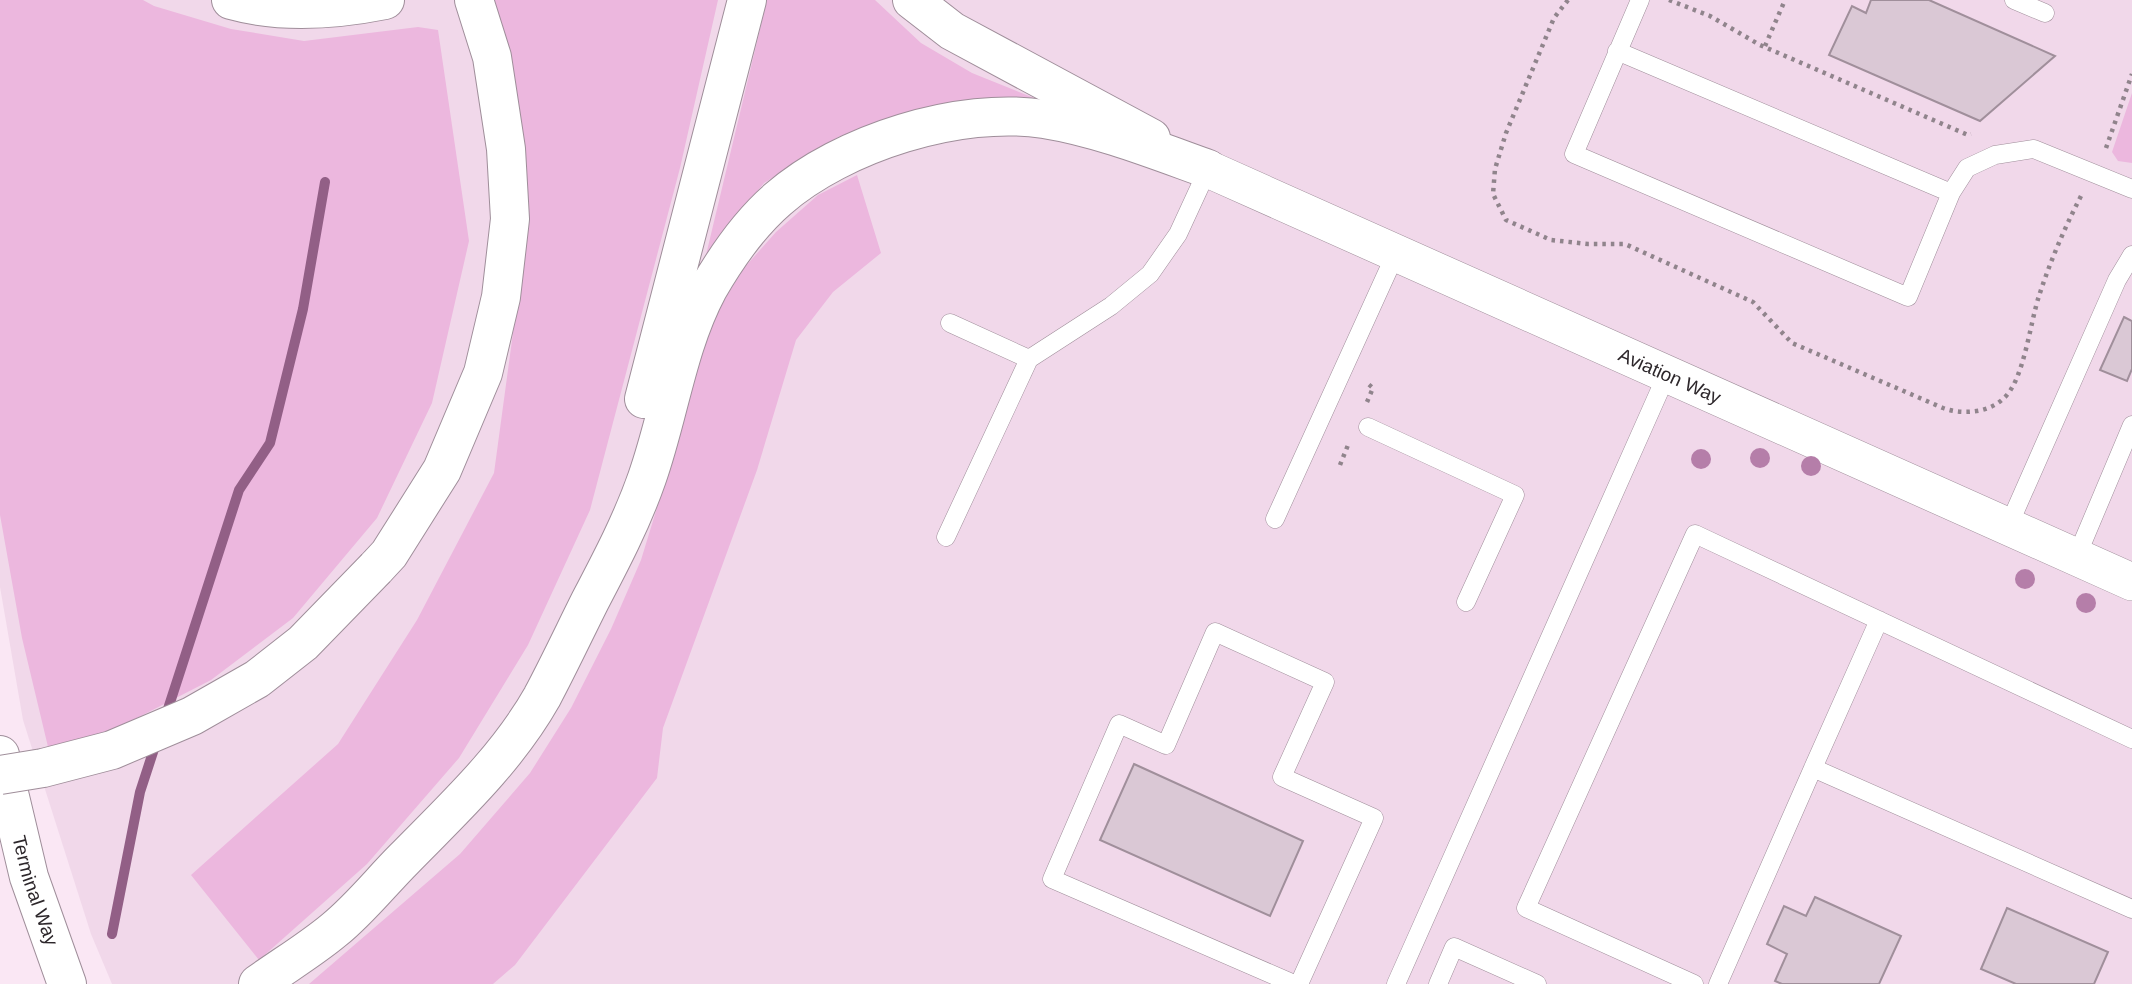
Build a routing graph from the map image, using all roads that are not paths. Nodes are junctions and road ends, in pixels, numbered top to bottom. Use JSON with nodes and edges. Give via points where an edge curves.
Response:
{"nodes":[{"id":1,"x":231,"y":0,"type":"edge"},
{"id":2,"x":385,"y":0,"type":"edge"},
{"id":3,"x":474,"y":0,"type":"edge"},
{"id":4,"x":747,"y":0,"type":"edge"},
{"id":5,"x":912,"y":0,"type":"edge"},
{"id":6,"x":1640,"y":0,"type":"edge"},
{"id":7,"x":2014,"y":0,"type":"edge"},
{"id":8,"x":2045,"y":13,"type":"dead end"},
{"id":9,"x":1618,"y":51,"type":"junction"},
{"id":10,"x":1208,"y":169,"type":"junction"},
{"id":11,"x":2132,"y":189,"type":"edge"},
{"id":12,"x":1951,"y":193,"type":"junction"},
{"id":13,"x":1396,"y":253,"type":"junction"},
{"id":14,"x":2132,"y":255,"type":"edge"},
{"id":15,"x":950,"y":323,"type":"dead end"},
{"id":16,"x":1029,"y":359,"type":"junction"},
{"id":17,"x":1667,"y":374,"type":"junction"},
{"id":18,"x":2132,"y":425,"type":"edge"},
{"id":19,"x":1368,"y":428,"type":"dead end"},
{"id":20,"x":1275,"y":519,"type":"dead end"},
{"id":21,"x":2008,"y":527,"type":"junction"},
{"id":22,"x":946,"y":537,"type":"dead end"},
{"id":23,"x":2076,"y":558,"type":"junction"},
{"id":24,"x":2132,"y":582,"type":"edge"},
{"id":25,"x":592,"y":597,"type":"junction"},
{"id":26,"x":1466,"y":602,"type":"dead end"},
{"id":27,"x":1879,"y":620,"type":"junction"},
{"id":28,"x":2132,"y":739,"type":"edge"},
{"id":29,"x":0,"y":755,"type":"edge"},
{"id":30,"x":1813,"y":768,"type":"junction"},
{"id":31,"x":0,"y":775,"type":"edge"},
{"id":32,"x":2132,"y":909,"type":"edge"},
{"id":33,"x":267,"y":977,"type":"edge"},
{"id":34,"x":67,"y":984,"type":"edge"},
{"id":35,"x":1297,"y":984,"type":"edge"},
{"id":36,"x":1396,"y":984,"type":"edge"},
{"id":37,"x":1438,"y":984,"type":"edge"},
{"id":38,"x":1537,"y":984,"type":"edge"},
{"id":39,"x":1695,"y":984,"type":"edge"},
{"id":40,"x":1718,"y":984,"type":"edge"}],
"edges":[{"from":1,"to":2,"type":"main road","via":[[305,9]]},
{"from":3,"to":31,"type":"main road","bridge":true,"via":[[492,57],[506,149],[510,219],[500,297],[483,373],[442,470],[389,554],[303,643],[257,679],[192,716],[112,750]]},
{"from":4,"to":25,"type":"main road"},
{"from":5,"to":10,"type":"main road","via":[[952,31]]},
{"from":6,"to":9,"type":"lane"},
{"from":7,"to":8,"type":"lane"},
{"from":9,"to":12,"type":"lane"},
{"from":9,"to":12,"type":"lane","via":[[1574,154],[1895,292],[1908,297]]},
{"from":10,"to":13,"type":"street","name":"Aviation Way"},
{"from":10,"to":16,"type":"lane","via":[[1178,234],[1150,274],[1111,306]]},
{"from":10,"to":25,"type":"main road","via":[[1081,128],[1043,119],[1003,117],[923,127],[812,174],[750,228],[706,293],[633,515]]},
{"from":11,"to":12,"type":"lane","via":[[2034,149],[1995,155],[1968,168]]},
{"from":13,"to":17,"type":"street","name":"Aviation Way"},
{"from":13,"to":20,"type":"lane"},
{"from":14,"to":21,"type":"lane"},
{"from":15,"to":16,"type":"lane"},
{"from":16,"to":22,"type":"lane"},
{"from":17,"to":21,"type":"street","name":"Aviation Way"},
{"from":17,"to":36,"type":"lane"},
{"from":18,"to":23,"type":"lane"},
{"from":19,"to":26,"type":"lane","via":[[1515,495]]},
{"from":21,"to":23,"type":"street","name":"Aviation Way"},
{"from":23,"to":24,"type":"street","name":"Aviation Way"},
{"from":25,"to":33,"type":"main road","via":[[540,700],[481,780],[335,929]]},
{"from":27,"to":28,"type":"lane"},
{"from":27,"to":30,"type":"lane"},
{"from":27,"to":39,"type":"lane","via":[[1695,534],[1526,908]]},
{"from":29,"to":34,"type":"main road","name":"Terminal Way","via":[[29,877]]},
{"from":30,"to":32,"type":"lane"},
{"from":30,"to":40,"type":"lane"},
{"from":35,"to":35,"type":"lane","via":[[1052,879],[1119,724],[1166,745],[1215,632],[1325,682],[1282,777],[1374,818]]},
{"from":37,"to":38,"type":"lane","via":[[1454,947]]}]}
